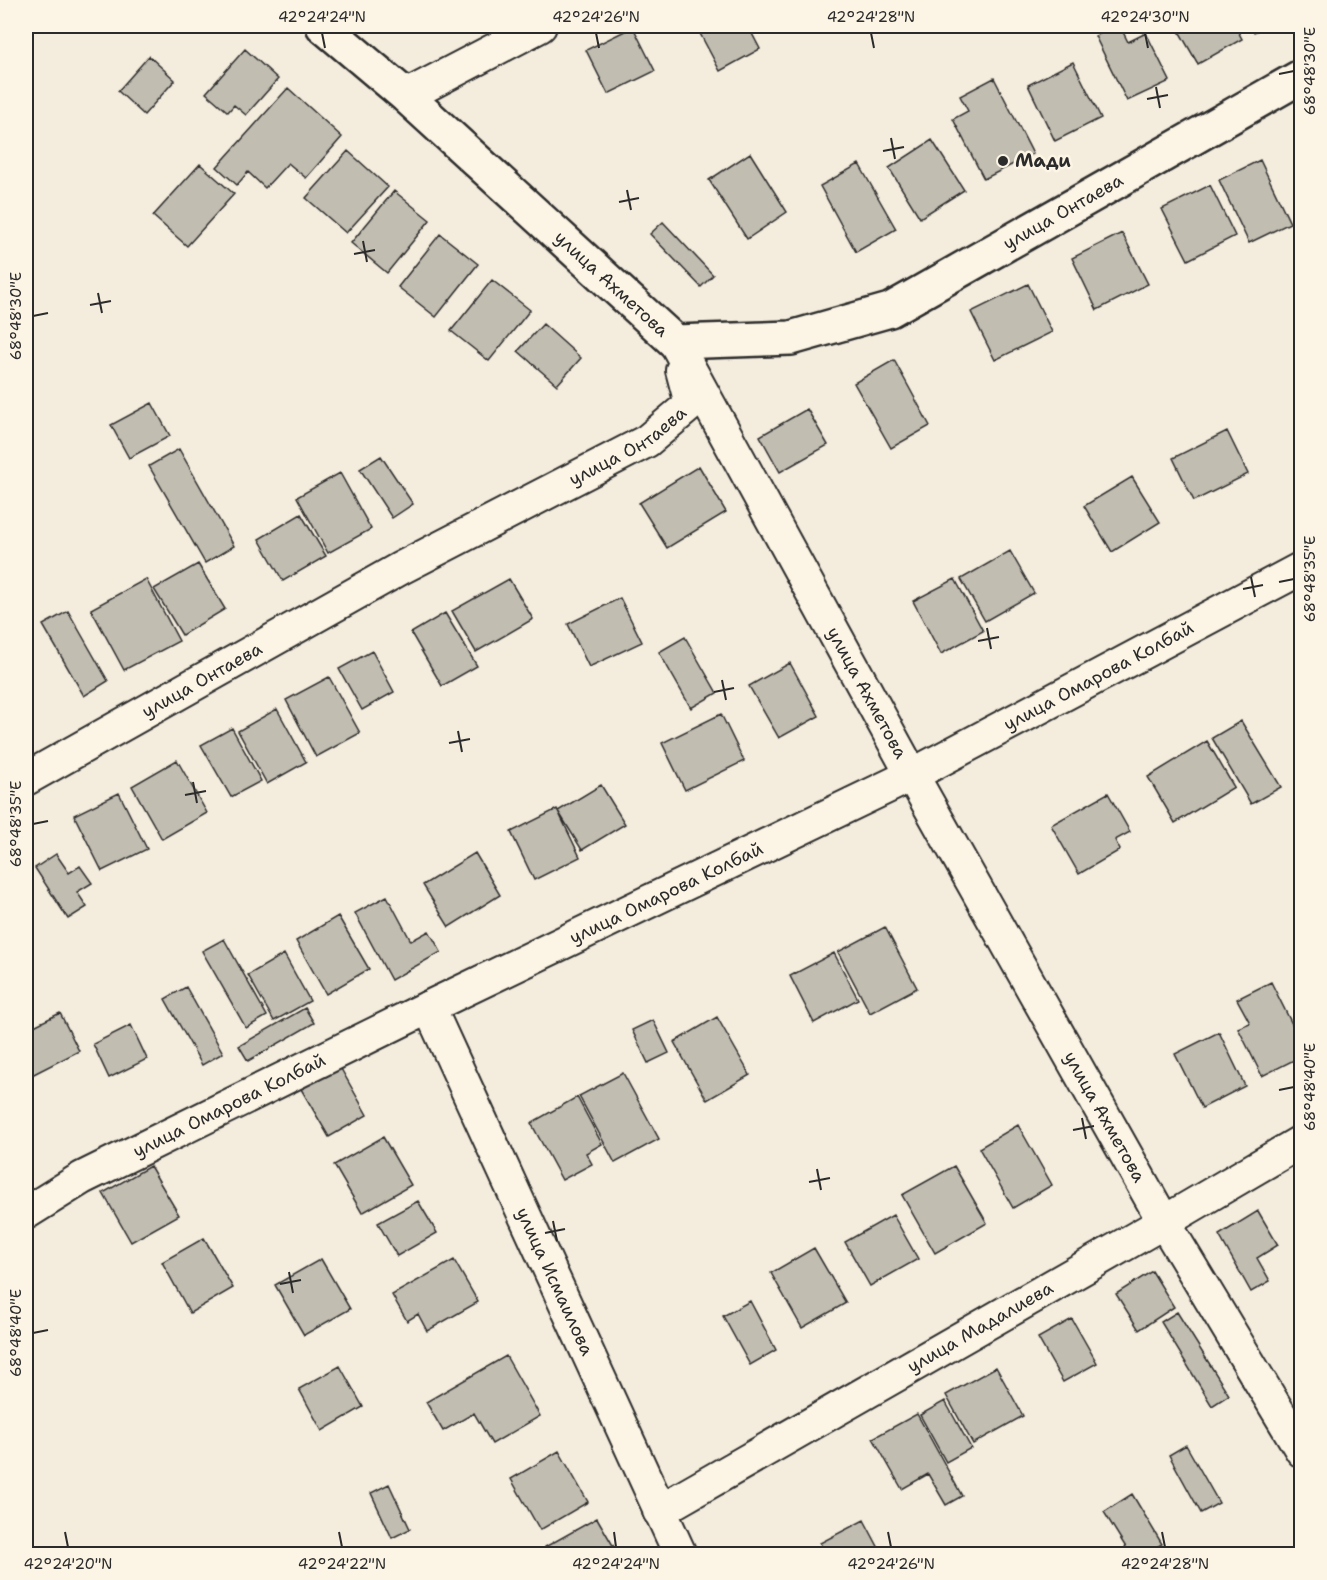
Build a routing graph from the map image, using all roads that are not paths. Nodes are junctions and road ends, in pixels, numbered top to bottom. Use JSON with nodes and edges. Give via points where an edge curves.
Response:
{"nodes":[{"id":1,"x":323,"y":26,"type":"edge"},
{"id":2,"x":540,"y":26,"type":"edge"},
{"id":3,"x":1302,"y":76,"type":"edge"},
{"id":4,"x":406,"y":96,"type":"junction"},
{"id":5,"x":675,"y":342,"type":"junction"},
{"id":6,"x":1302,"y":568,"type":"edge"},
{"id":7,"x":912,"y":775,"type":"junction"},
{"id":8,"x":26,"y":779,"type":"edge"},
{"id":9,"x":429,"y":1007,"type":"junction"},
{"id":10,"x":1302,"y":1141,"type":"edge"},
{"id":11,"x":26,"y":1213,"type":"edge"},
{"id":12,"x":1164,"y":1222,"type":"junction"},
{"id":13,"x":1302,"y":1451,"type":"edge"},
{"id":14,"x":658,"y":1511,"type":"junction"},
{"id":15,"x":680,"y":1554,"type":"edge"}],
"edges":[{"from":1,"to":4,"type":"main road","name":"улица Ахметова"},
{"from":2,"to":4,"type":"street"},
{"from":3,"to":5,"type":"main road","name":"улица Онтаева","via":[[890,310],[791,338]]},
{"from":4,"to":5,"type":"main road","name":"улица Ахметова"},
{"from":5,"to":7,"type":"street","name":"улица Ахметова"},
{"from":5,"to":8,"type":"street","name":"улица Онтаева","via":[[691,404],[648,441],[401,568]]},
{"from":6,"to":7,"type":"street","name":"улица Омарова Колбай"},
{"from":7,"to":9,"type":"street","name":"улица Омарова Колбай"},
{"from":7,"to":12,"type":"street","name":"улица Ахметова"},
{"from":9,"to":11,"type":"street","name":"улица Омарова Колбай","via":[[82,1178]]},
{"from":9,"to":14,"type":"street","name":"улица Исмаилова"},
{"from":10,"to":12,"type":"street","name":"улица Мадалиева"},
{"from":12,"to":13,"type":"street","name":"улица Ахметова"},
{"from":12,"to":14,"type":"street","name":"улица Мадалиева"},
{"from":14,"to":15,"type":"street","name":"улица Исмаилова"}]}
